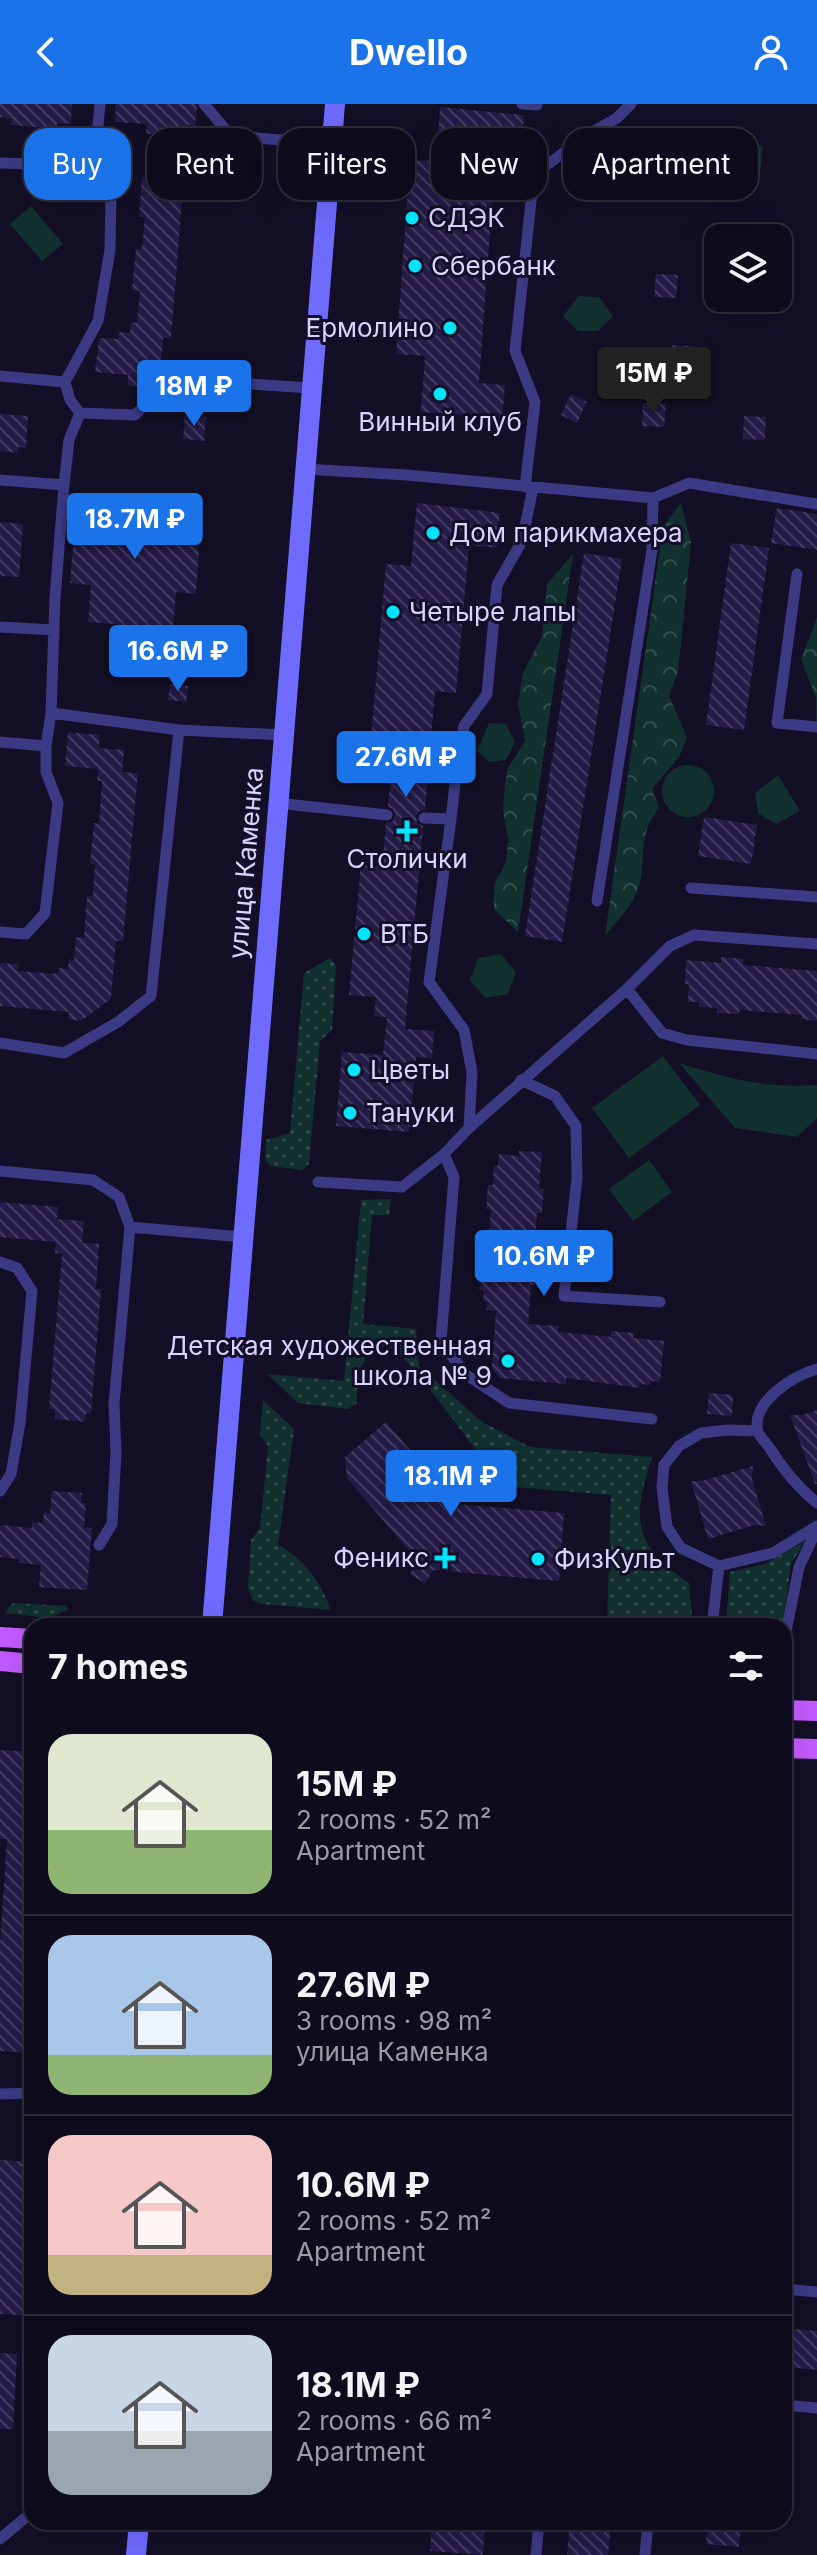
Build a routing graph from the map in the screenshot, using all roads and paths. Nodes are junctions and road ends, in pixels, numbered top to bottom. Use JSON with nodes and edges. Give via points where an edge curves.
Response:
{"nodes":[{"id":1,"x":100,"y":104,"type":"edge"},
{"id":2,"x":204,"y":104,"type":"edge"},
{"id":3,"x":335,"y":104,"type":"edge"},
{"id":4,"x":522,"y":104,"type":"edge"},
{"id":5,"x":631,"y":104,"type":"edge"},
{"id":6,"x":537,"y":105,"type":"edge"},
{"id":7,"x":98,"y":128,"type":"edge"},
{"id":8,"x":333,"y":128,"type":"edge"},
{"id":9,"x":278,"y":140,"type":"edge"},
{"id":10,"x":0,"y":163,"type":"edge"},
{"id":11,"x":24,"y":164,"type":"edge"},
{"id":12,"x":111,"y":200,"type":"edge"},
{"id":13,"x":326,"y":200,"type":"edge"},
{"id":14,"x":0,"y":376,"type":"edge"},
{"id":15,"x":65,"y":382,"type":"junction"},
{"id":16,"x":310,"y":388,"type":"junction"},
{"id":17,"x":80,"y":413,"type":"junction"},
{"id":18,"x":303,"y":469,"type":"junction"},
{"id":19,"x":0,"y":480,"type":"edge"},
{"id":20,"x":64,"y":485,"type":"junction"},
{"id":21,"x":529,"y":488,"type":"junction"},
{"id":22,"x":653,"y":498,"type":"junction"},
{"id":23,"x":817,"y":504,"type":"edge"},
{"id":24,"x":797,"y":574,"type":"dead end"},
{"id":25,"x":0,"y":627,"type":"edge"},
{"id":26,"x":54,"y":630,"type":"junction"},
{"id":27,"x":51,"y":713,"type":"junction"},
{"id":28,"x":817,"y":727,"type":"edge"},
{"id":29,"x":179,"y":730,"type":"junction"},
{"id":30,"x":283,"y":735,"type":"junction"},
{"id":31,"x":0,"y":742,"type":"edge"},
{"id":32,"x":46,"y":746,"type":"junction"},
{"id":33,"x":277,"y":803,"type":"junction"},
{"id":34,"x":387,"y":815,"type":"dead end"},
{"id":35,"x":424,"y":818,"type":"dead end"},
{"id":36,"x":451,"y":819,"type":"junction"},
{"id":37,"x":691,"y":888,"type":"dead end"},
{"id":38,"x":817,"y":897,"type":"edge"},
{"id":39,"x":597,"y":901,"type":"dead end"},
{"id":40,"x":0,"y":932,"type":"edge"},
{"id":41,"x":817,"y":944,"type":"edge"},
{"id":42,"x":627,"y":989,"type":"junction"},
{"id":43,"x":0,"y":1043,"type":"edge"},
{"id":44,"x":817,"y":1054,"type":"edge"},
{"id":45,"x":521,"y":1080,"type":"junction"},
{"id":46,"x":469,"y":1128,"type":"junction"},
{"id":47,"x":444,"y":1154,"type":"junction"},
{"id":48,"x":0,"y":1171,"type":"edge"},
{"id":49,"x":318,"y":1182,"type":"dead end"},
{"id":50,"x":130,"y":1227,"type":"junction"},
{"id":51,"x":242,"y":1237,"type":"junction"},
{"id":52,"x":0,"y":1262,"type":"edge"},
{"id":53,"x":660,"y":1302,"type":"dead end"},
{"id":54,"x":817,"y":1369,"type":"edge"},
{"id":55,"x":652,"y":1419,"type":"dead end"},
{"id":56,"x":758,"y":1431,"type":"junction"},
{"id":57,"x":0,"y":1491,"type":"edge"},
{"id":58,"x":817,"y":1503,"type":"edge"},
{"id":59,"x":817,"y":1528,"type":"edge"},
{"id":60,"x":99,"y":1545,"type":"dead end"},
{"id":61,"x":719,"y":1566,"type":"junction"},
{"id":62,"x":213,"y":1618,"type":"edge"},
{"id":63,"x":713,"y":1618,"type":"edge"},
{"id":64,"x":789,"y":1618,"type":"edge"},
{"id":65,"x":0,"y":1637,"type":"edge"},
{"id":66,"x":24,"y":1638,"type":"edge"},
{"id":67,"x":0,"y":1661,"type":"edge"},
{"id":68,"x":24,"y":1663,"type":"edge"},
{"id":69,"x":792,"y":1710,"type":"edge"},
{"id":70,"x":817,"y":1711,"type":"edge"},
{"id":71,"x":792,"y":1748,"type":"edge"},
{"id":72,"x":817,"y":1749,"type":"edge"},
{"id":73,"x":24,"y":2093,"type":"edge"},
{"id":74,"x":0,"y":2094,"type":"edge"},
{"id":75,"x":792,"y":2290,"type":"edge"},
{"id":76,"x":817,"y":2292,"type":"edge"},
{"id":77,"x":792,"y":2406,"type":"edge"},
{"id":78,"x":817,"y":2408,"type":"edge"},
{"id":79,"x":24,"y":2519,"type":"edge"},
{"id":80,"x":138,"y":2530,"type":"edge"},
{"id":81,"x":538,"y":2530,"type":"edge"},
{"id":82,"x":647,"y":2530,"type":"edge"},
{"id":83,"x":0,"y":2539,"type":"edge"},
{"id":84,"x":136,"y":2555,"type":"edge"},
{"id":85,"x":536,"y":2555,"type":"edge"},
{"id":86,"x":645,"y":2555,"type":"edge"}],
"edges":[{"from":1,"to":7,"type":"lane"},
{"from":2,"to":9,"type":"lane","via":[[231,136]]},
{"from":3,"to":8,"type":"main road","name":"улица Каменка"},
{"from":4,"to":6,"type":"lane"},
{"from":5,"to":21,"type":"lane","via":[[534,174],[515,351],[535,402]]},
{"from":10,"to":11,"type":"lane"},
{"from":12,"to":15,"type":"lane","via":[[110,250],[98,321]]},
{"from":13,"to":16,"type":"main road","name":"улица Каменка"},
{"from":14,"to":15,"type":"lane"},
{"from":15,"to":17,"type":"lane"},
{"from":16,"to":17,"type":"lane","via":[[168,381],[135,415]]},
{"from":16,"to":18,"type":"main road","name":"улица Каменка"},
{"from":17,"to":20,"type":"lane","via":[[69,440]]},
{"from":18,"to":21,"type":"lane"},
{"from":18,"to":30,"type":"main road","name":"улица Каменка"},
{"from":19,"to":20,"type":"lane"},
{"from":20,"to":26,"type":"lane"},
{"from":21,"to":22,"type":"lane"},
{"from":21,"to":36,"type":"lane","via":[[522,541],[497,585],[487,694],[464,726]]},
{"from":22,"to":23,"type":"lane","via":[[689,483]]},
{"from":22,"to":39,"type":"lane","via":[[652,550]]},
{"from":24,"to":28,"type":"lane","via":[[777,723]]},
{"from":25,"to":26,"type":"lane"},
{"from":26,"to":27,"type":"lane"},
{"from":27,"to":29,"type":"lane"},
{"from":27,"to":32,"type":"lane"},
{"from":29,"to":30,"type":"lane"},
{"from":29,"to":43,"type":"lane","via":[[151,996],[64,1053]]},
{"from":30,"to":33,"type":"main road","name":"улица Каменка"},
{"from":31,"to":32,"type":"lane"},
{"from":32,"to":40,"type":"lane","via":[[46,772],[58,803],[45,913],[26,934]]},
{"from":33,"to":34,"type":"lane"},
{"from":33,"to":51,"type":"main road","name":"улица Каменка"},
{"from":35,"to":36,"type":"lane"},
{"from":36,"to":46,"type":"lane","via":[[429,982],[464,1030],[472,1072]]},
{"from":37,"to":38,"type":"lane"},
{"from":41,"to":42,"type":"lane","via":[[694,935],[670,946]]},
{"from":42,"to":44,"type":"lane","via":[[662,1033]]},
{"from":42,"to":45,"type":"lane"},
{"from":45,"to":46,"type":"lane"},
{"from":45,"to":53,"type":"lane","via":[[555,1096],[576,1126],[577,1178],[564,1296]]},
{"from":46,"to":47,"type":"lane"},
{"from":47,"to":49,"type":"lane","via":[[402,1187]]},
{"from":47,"to":55,"type":"lane","via":[[454,1177],[441,1341],[465,1374],[509,1403]]},
{"from":48,"to":50,"type":"lane","via":[[93,1180],[119,1197]]},
{"from":50,"to":51,"type":"lane"},
{"from":50,"to":60,"type":"lane","via":[[114,1404],[112,1524]]},
{"from":51,"to":62,"type":"main road","name":"улица Каменка"},
{"from":52,"to":57,"type":"lane","via":[[17,1268],[32,1291],[20,1423],[11,1474]]},
{"from":54,"to":56,"type":"lane","via":[[771,1395],[760,1413]]},
{"from":56,"to":58,"type":"lane","via":[[794,1484]]},
{"from":56,"to":61,"type":"lane","via":[[701,1433],[679,1446],[664,1465],[667,1527],[681,1548]]},
{"from":59,"to":61,"type":"lane","via":[[773,1553]]},
{"from":59,"to":64,"type":"lane","via":[[799,1567]]},
{"from":61,"to":63,"type":"lane"},
{"from":65,"to":66,"type":"main road"},
{"from":67,"to":68,"type":"main road"},
{"from":69,"to":70,"type":"main road"},
{"from":71,"to":72,"type":"main road"},
{"from":73,"to":74,"type":"lane"},
{"from":75,"to":76,"type":"lane"},
{"from":77,"to":78,"type":"lane"},
{"from":79,"to":83,"type":"lane"},
{"from":80,"to":84,"type":"main road"},
{"from":81,"to":85,"type":"lane"},
{"from":82,"to":86,"type":"lane"}]}
